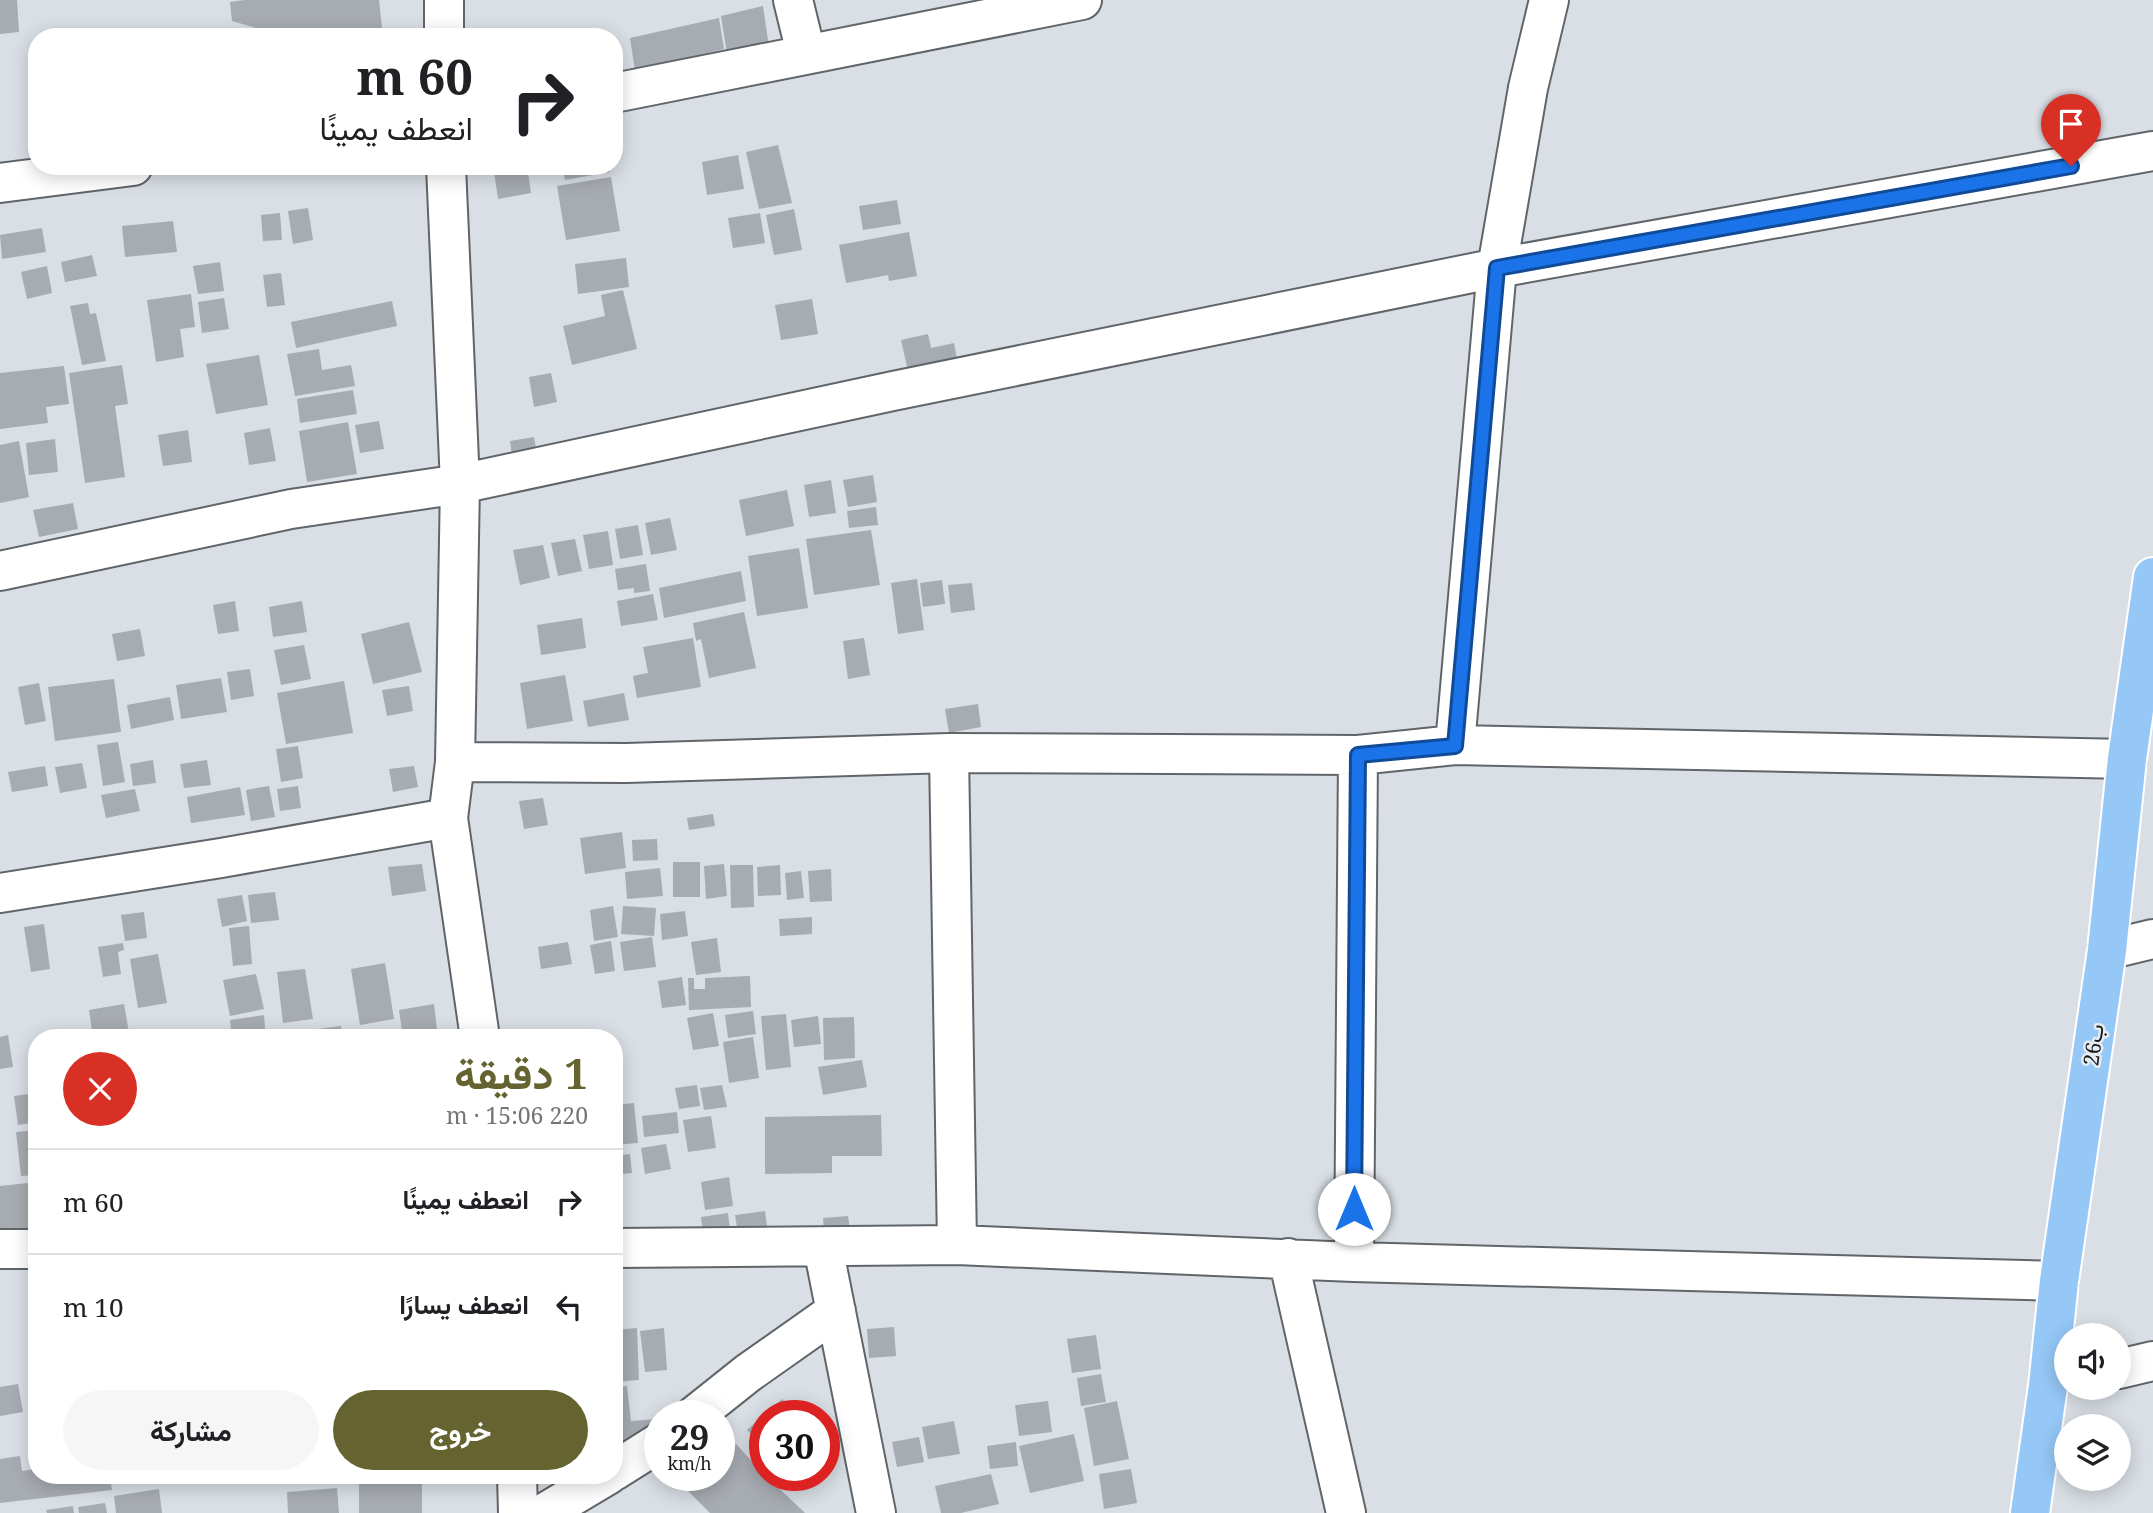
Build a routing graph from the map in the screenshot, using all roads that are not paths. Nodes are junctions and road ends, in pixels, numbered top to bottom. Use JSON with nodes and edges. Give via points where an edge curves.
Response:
{"nodes":[{"id":1,"x":444,"y":0,"type":"edge"},
{"id":2,"x":793,"y":0,"type":"edge"},
{"id":3,"x":1082,"y":0,"type":"edge"},
{"id":4,"x":1549,"y":0,"type":"edge"},
{"id":5,"x":444,"y":28,"type":"edge"},
{"id":6,"x":806,"y":53,"type":"junction"},
{"id":7,"x":623,"y":91,"type":"edge"},
{"id":8,"x":2153,"y":151,"type":"edge"},
{"id":9,"x":63,"y":175,"type":"edge"},
{"id":10,"x":446,"y":175,"type":"edge"},
{"id":11,"x":0,"y":183,"type":"edge"},
{"id":12,"x":1497,"y":268,"type":"junction"},
{"id":13,"x":460,"y":484,"type":"junction"},
{"id":14,"x":0,"y":571,"type":"edge"},
{"id":15,"x":2152,"y":599,"type":"edge"},
{"id":16,"x":1455,"y":746,"type":"junction"},
{"id":17,"x":949,"y":753,"type":"junction"},
{"id":18,"x":1358,"y":755,"type":"junction"},
{"id":19,"x":2127,"y":760,"type":"junction"},
{"id":20,"x":455,"y":762,"type":"junction"},
{"id":21,"x":448,"y":817,"type":"junction"},
{"id":22,"x":0,"y":893,"type":"edge"},
{"id":23,"x":2153,"y":939,"type":"edge"},
{"id":24,"x":2107,"y":950,"type":"junction"},
{"id":25,"x":479,"y":1029,"type":"edge"},
{"id":26,"x":957,"y":1245,"type":"junction"},
{"id":27,"x":823,"y":1247,"type":"junction"},
{"id":28,"x":623,"y":1248,"type":"edge"},
{"id":29,"x":0,"y":1249,"type":"edge"},
{"id":30,"x":28,"y":1249,"type":"edge"},
{"id":31,"x":1288,"y":1258,"type":"junction"},
{"id":32,"x":1354,"y":1262,"type":"junction"},
{"id":33,"x":2059,"y":1281,"type":"junction"},
{"id":34,"x":836,"y":1311,"type":"junction"},
{"id":35,"x":2058,"y":1323,"type":"edge"},
{"id":36,"x":2153,"y":1361,"type":"edge"},
{"id":37,"x":2131,"y":1366,"type":"edge"},
{"id":38,"x":2054,"y":1398,"type":"edge"},
{"id":39,"x":714,"y":1400,"type":"edge"},
{"id":40,"x":644,"y":1452,"type":"edge"},
{"id":41,"x":623,"y":1465,"type":"edge"},
{"id":42,"x":517,"y":1484,"type":"edge"},
{"id":43,"x":593,"y":1484,"type":"edge"},
{"id":44,"x":518,"y":1513,"type":"edge"},
{"id":45,"x":544,"y":1513,"type":"edge"},
{"id":46,"x":876,"y":1513,"type":"edge"},
{"id":47,"x":1346,"y":1513,"type":"edge"},
{"id":48,"x":2030,"y":1513,"type":"edge"}],
"edges":[{"from":1,"to":5,"type":"street"},
{"from":2,"to":6,"type":"street"},
{"from":3,"to":6,"type":"street"},
{"from":4,"to":12,"type":"street","via":[[1528,88]]},
{"from":6,"to":7,"type":"street"},
{"from":8,"to":12,"type":"street"},
{"from":9,"to":11,"type":"street"},
{"from":10,"to":13,"type":"street"},
{"from":12,"to":13,"type":"street"},
{"from":12,"to":16,"type":"street"},
{"from":13,"to":14,"type":"street","via":[[291,509]]},
{"from":13,"to":20,"type":"street"},
{"from":15,"to":19,"type":"highway","name":"26ب"},
{"from":16,"to":18,"type":"street"},
{"from":16,"to":19,"type":"street"},
{"from":17,"to":18,"type":"street"},
{"from":17,"to":20,"type":"street","via":[[626,763]]},
{"from":17,"to":26,"type":"street"},
{"from":18,"to":32,"type":"street"},
{"from":19,"to":24,"type":"highway","name":"26ب"},
{"from":20,"to":21,"type":"street"},
{"from":21,"to":22,"type":"street"},
{"from":21,"to":25,"type":"street"},
{"from":23,"to":24,"type":"street"},
{"from":24,"to":33,"type":"highway","name":"26ب"},
{"from":26,"to":27,"type":"street"},
{"from":26,"to":31,"type":"street"},
{"from":27,"to":28,"type":"street"},
{"from":27,"to":34,"type":"street"},
{"from":29,"to":30,"type":"street"},
{"from":31,"to":32,"type":"street"},
{"from":31,"to":47,"type":"street"},
{"from":32,"to":33,"type":"street"},
{"from":33,"to":35,"type":"highway","name":"26ب"},
{"from":34,"to":39,"type":"street"},
{"from":34,"to":46,"type":"street"},
{"from":36,"to":37,"type":"street"},
{"from":38,"to":48,"type":"highway","name":"26ب"},
{"from":40,"to":41,"type":"street"},
{"from":42,"to":44,"type":"street"},
{"from":43,"to":45,"type":"street"}]}
